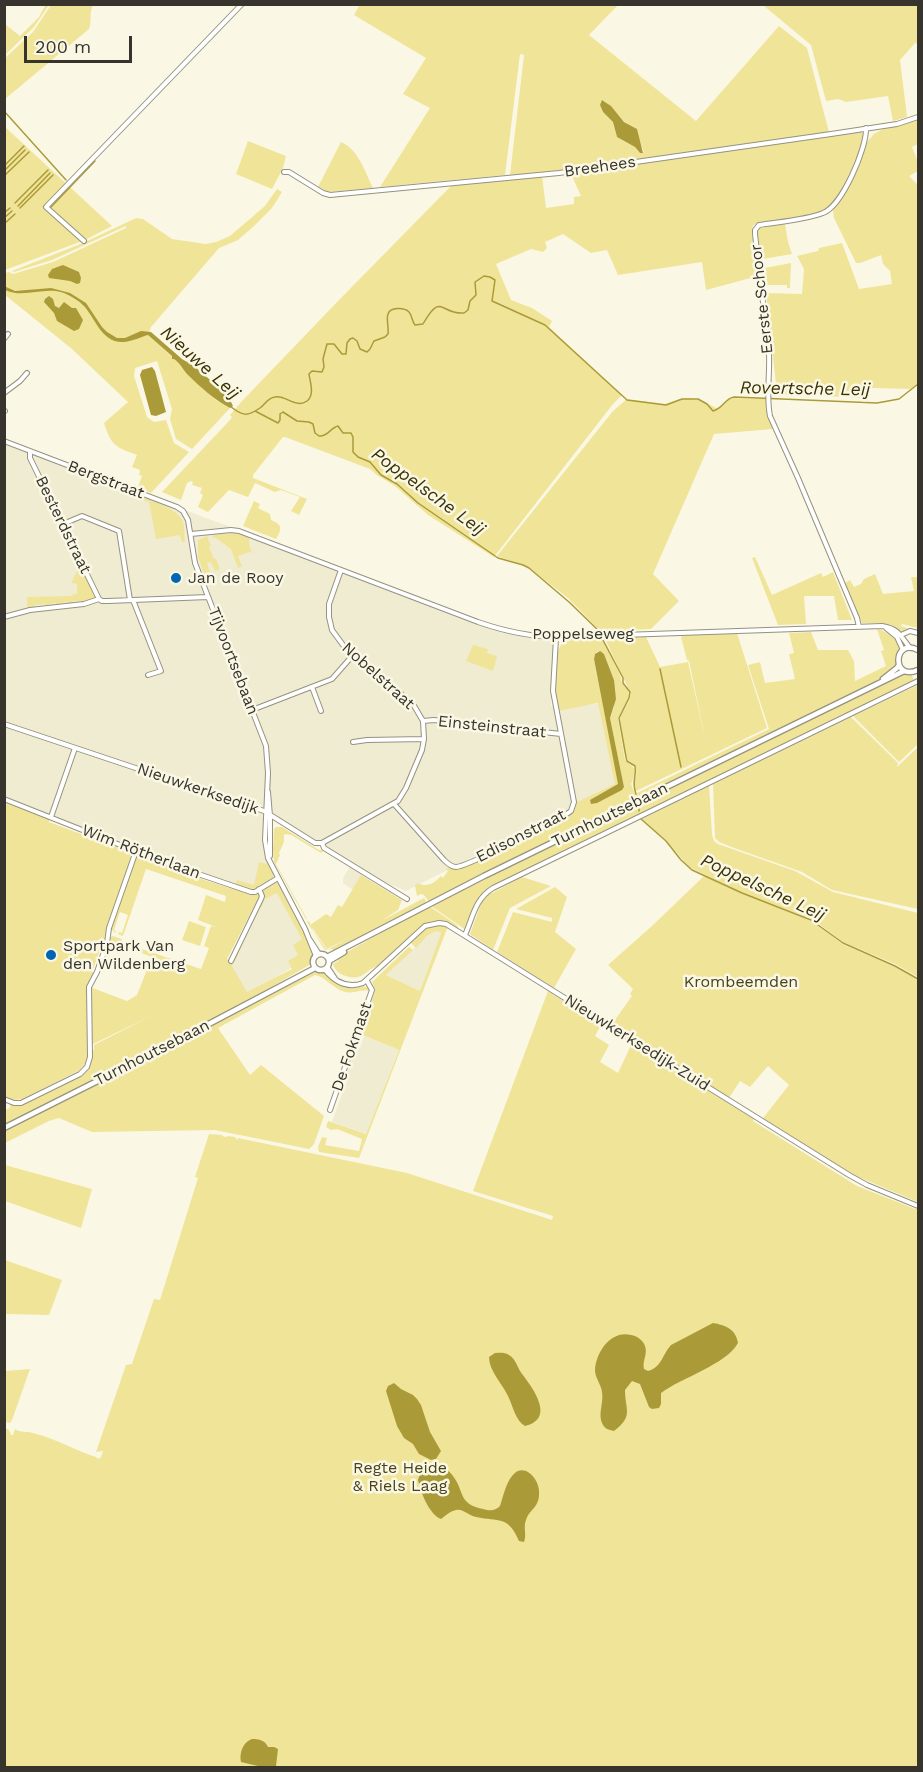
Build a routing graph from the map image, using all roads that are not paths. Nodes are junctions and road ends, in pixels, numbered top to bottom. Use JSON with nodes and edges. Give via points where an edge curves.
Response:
{"nodes":[{"id":1,"x":242,"y":4,"type":"edge"},
{"id":2,"x":918,"y":117,"type":"edge"},
{"id":3,"x":866,"y":128,"type":"junction"},
{"id":4,"x":284,"y":172,"type":"dead end"},
{"id":5,"x":84,"y":241,"type":"dead end"},
{"id":6,"x":8,"y":334,"type":"dead end"},
{"id":7,"x":4,"y":339,"type":"edge"},
{"id":8,"x":27,"y":373,"type":"dead end"},
{"id":9,"x":4,"y":393,"type":"edge"},
{"id":10,"x":4,"y":441,"type":"edge"},
{"id":11,"x":30,"y":451,"type":"junction"},
{"id":12,"x":63,"y":524,"type":"junction"},
{"id":13,"x":191,"y":534,"type":"junction"},
{"id":14,"x":341,"y":570,"type":"junction"},
{"id":15,"x":208,"y":597,"type":"junction"},
{"id":16,"x":99,"y":599,"type":"junction"},
{"id":17,"x":131,"y":600,"type":"junction"},
{"id":18,"x":4,"y":617,"type":"edge"},
{"id":19,"x":859,"y":627,"type":"junction"},
{"id":20,"x":885,"y":627,"type":"junction"},
{"id":21,"x":918,"y":633,"type":"edge"},
{"id":22,"x":901,"y":635,"type":"junction"},
{"id":23,"x":556,"y":638,"type":"junction"},
{"id":24,"x":910,"y":648,"type":"junction"},
{"id":25,"x":903,"y":650,"type":"junction"},
{"id":26,"x":918,"y":650,"type":"edge"},
{"id":27,"x":354,"y":654,"type":"junction"},
{"id":28,"x":899,"y":664,"type":"junction"},
{"id":29,"x":904,"y":671,"type":"junction"},
{"id":30,"x":916,"y":672,"type":"edge"},
{"id":31,"x":148,"y":675,"type":"dead end"},
{"id":32,"x":918,"y":681,"type":"edge"},
{"id":33,"x":312,"y":687,"type":"junction"},
{"id":34,"x":870,"y":687,"type":"junction"},
{"id":35,"x":252,"y":710,"type":"junction"},
{"id":36,"x":321,"y":711,"type":"dead end"},
{"id":37,"x":423,"y":721,"type":"junction"},
{"id":38,"x":4,"y":724,"type":"edge"},
{"id":39,"x":561,"y":734,"type":"junction"},
{"id":40,"x":424,"y":739,"type":"junction"},
{"id":41,"x":353,"y":742,"type":"dead end"},
{"id":42,"x":75,"y":748,"type":"junction"},
{"id":43,"x":4,"y":799,"type":"edge"},
{"id":44,"x":394,"y":804,"type":"junction"},
{"id":45,"x":268,"y":814,"type":"junction"},
{"id":46,"x":51,"y":818,"type":"junction"},
{"id":47,"x":322,"y":843,"type":"junction"},
{"id":48,"x":136,"y":851,"type":"junction"},
{"id":49,"x":278,"y":878,"type":"junction"},
{"id":50,"x":259,"y":889,"type":"junction"},
{"id":51,"x":407,"y":898,"type":"dead end"},
{"id":52,"x":465,"y":935,"type":"junction"},
{"id":53,"x":318,"y":955,"type":"junction"},
{"id":54,"x":328,"y":959,"type":"junction"},
{"id":55,"x":231,"y":961,"type":"dead end"},
{"id":56,"x":314,"y":966,"type":"junction"},
{"id":57,"x":326,"y":969,"type":"junction"},
{"id":58,"x":367,"y":981,"type":"junction"},
{"id":59,"x":4,"y":1100,"type":"edge"},
{"id":60,"x":330,"y":1110,"type":"dead end"},
{"id":61,"x":4,"y":1128,"type":"edge"},
{"id":62,"x":918,"y":1206,"type":"edge"}],
"edges":[{"from":1,"to":5,"type":"street","via":[[46,207]]},
{"from":2,"to":3,"type":"street","name":"Breehees"},
{"from":3,"to":4,"type":"street","name":"Breehees","via":[[559,173],[330,195]]},
{"from":3,"to":19,"type":"street","name":"Eerste Schoor","via":[[865,142],[853,171],[831,208],[815,216],[759,225],[755,230],[769,354],[768,410]]},
{"from":6,"to":7,"type":"street"},
{"from":8,"to":9,"type":"street"},
{"from":10,"to":11,"type":"street","name":"Bergstraat"},
{"from":11,"to":12,"type":"street","name":"Besterdstraat"},
{"from":11,"to":13,"type":"street","name":"Bergstraat","via":[[177,507],[186,516]]},
{"from":12,"to":16,"type":"street","name":"Besterdstraat"},
{"from":12,"to":17,"type":"street","via":[[84,516],[119,531]]},
{"from":13,"to":14,"type":"street","name":"Poppelseweg","via":[[239,531]]},
{"from":13,"to":15,"type":"street","name":"Tijvoortsebaan","via":[[195,563]]},
{"from":14,"to":23,"type":"street","name":"Poppelseweg","via":[[500,629]]},
{"from":14,"to":27,"type":"street","name":"Nobelstraat","via":[[329,604],[330,626]]},
{"from":15,"to":17,"type":"street"},
{"from":15,"to":35,"type":"street","name":"Tijvoortsebaan"},
{"from":16,"to":17,"type":"street"},
{"from":16,"to":18,"type":"street"},
{"from":17,"to":31,"type":"street","via":[[161,670]]},
{"from":19,"to":20,"type":"street","name":"Poppelseweg"},
{"from":19,"to":23,"type":"street","name":"Poppelseweg"},
{"from":20,"to":22,"type":"street","name":"Poppelseweg"},
{"from":20,"to":25,"type":"street","via":[[897,637]]},
{"from":21,"to":22,"type":"street"},
{"from":22,"to":24,"type":"street","name":"Poppelseweg"},
{"from":23,"to":39,"type":"street","name":"Edisonstraat","via":[[553,691]]},
{"from":24,"to":25,"type":"main road"},
{"from":24,"to":26,"type":"main road"},
{"from":25,"to":28,"type":"main road"},
{"from":27,"to":33,"type":"street","via":[[332,678]]},
{"from":27,"to":37,"type":"street","name":"Nobelstraat","via":[[408,700]]},
{"from":28,"to":29,"type":"main road"},
{"from":28,"to":34,"type":"main road","name":"Turnhoutsebaan"},
{"from":29,"to":30,"type":"main road"},
{"from":29,"to":34,"type":"main road","name":"Turnhoutsebaan"},
{"from":30,"to":32,"type":"street"},
{"from":32,"to":52,"type":"street","via":[[493,888],[478,902]]},
{"from":33,"to":35,"type":"street"},
{"from":33,"to":36,"type":"street"},
{"from":34,"to":54,"type":"main road","name":"Turnhoutsebaan","via":[[494,872]]},
{"from":35,"to":45,"type":"street","name":"Tijvoortsebaan","via":[[267,750]]},
{"from":37,"to":39,"type":"street","name":"Einsteinstraat"},
{"from":37,"to":40,"type":"street","name":"Nobelstraat"},
{"from":38,"to":42,"type":"street","name":"Nieuwkerksedijk"},
{"from":39,"to":44,"type":"street","name":"Edisonstraat","via":[[573,809],[468,863],[456,867],[448,864]]},
{"from":40,"to":41,"type":"street"},
{"from":40,"to":44,"type":"street","name":"Nobelstraat","via":[[406,788]]},
{"from":42,"to":45,"type":"street","name":"Nieuwkerksedijk"},
{"from":42,"to":46,"type":"street"},
{"from":43,"to":46,"type":"street","name":"Wim Rötherlaan"},
{"from":44,"to":47,"type":"street","name":"Nobelstraat"},
{"from":45,"to":47,"type":"street","name":"Nieuwkerksedijk","via":[[315,843]]},
{"from":45,"to":49,"type":"street","name":"Tijvoortsebaan","via":[[270,862]]},
{"from":46,"to":48,"type":"street","name":"Wim Rötherlaan"},
{"from":47,"to":51,"type":"street","name":"Nieuwkerksedijk","via":[[324,848]]},
{"from":48,"to":50,"type":"street","name":"Wim Rötherlaan","via":[[245,890]]},
{"from":48,"to":59,"type":"street","via":[[104,953],[89,987],[89,1065],[80,1074],[21,1103]]},
{"from":49,"to":50,"type":"street"},
{"from":49,"to":53,"type":"street","name":"Tijvoortsebaan"},
{"from":50,"to":55,"type":"street","via":[[261,899]]},
{"from":52,"to":58,"type":"street","name":"Nieuwkerksedijk-Zuid","via":[[446,924],[428,924]]},
{"from":52,"to":62,"type":"street","name":"Nieuwkerksedijk-Zuid","via":[[849,1175]]},
{"from":53,"to":54,"type":"main road"},
{"from":53,"to":56,"type":"main road"},
{"from":54,"to":57,"type":"main road"},
{"from":56,"to":57,"type":"main road"},
{"from":56,"to":61,"type":"main road","name":"Turnhoutsebaan"},
{"from":57,"to":58,"type":"street","name":"De Fokmast","via":[[345,985]]},
{"from":58,"to":60,"type":"street","name":"De Fokmast","via":[[372,990]]}]}
